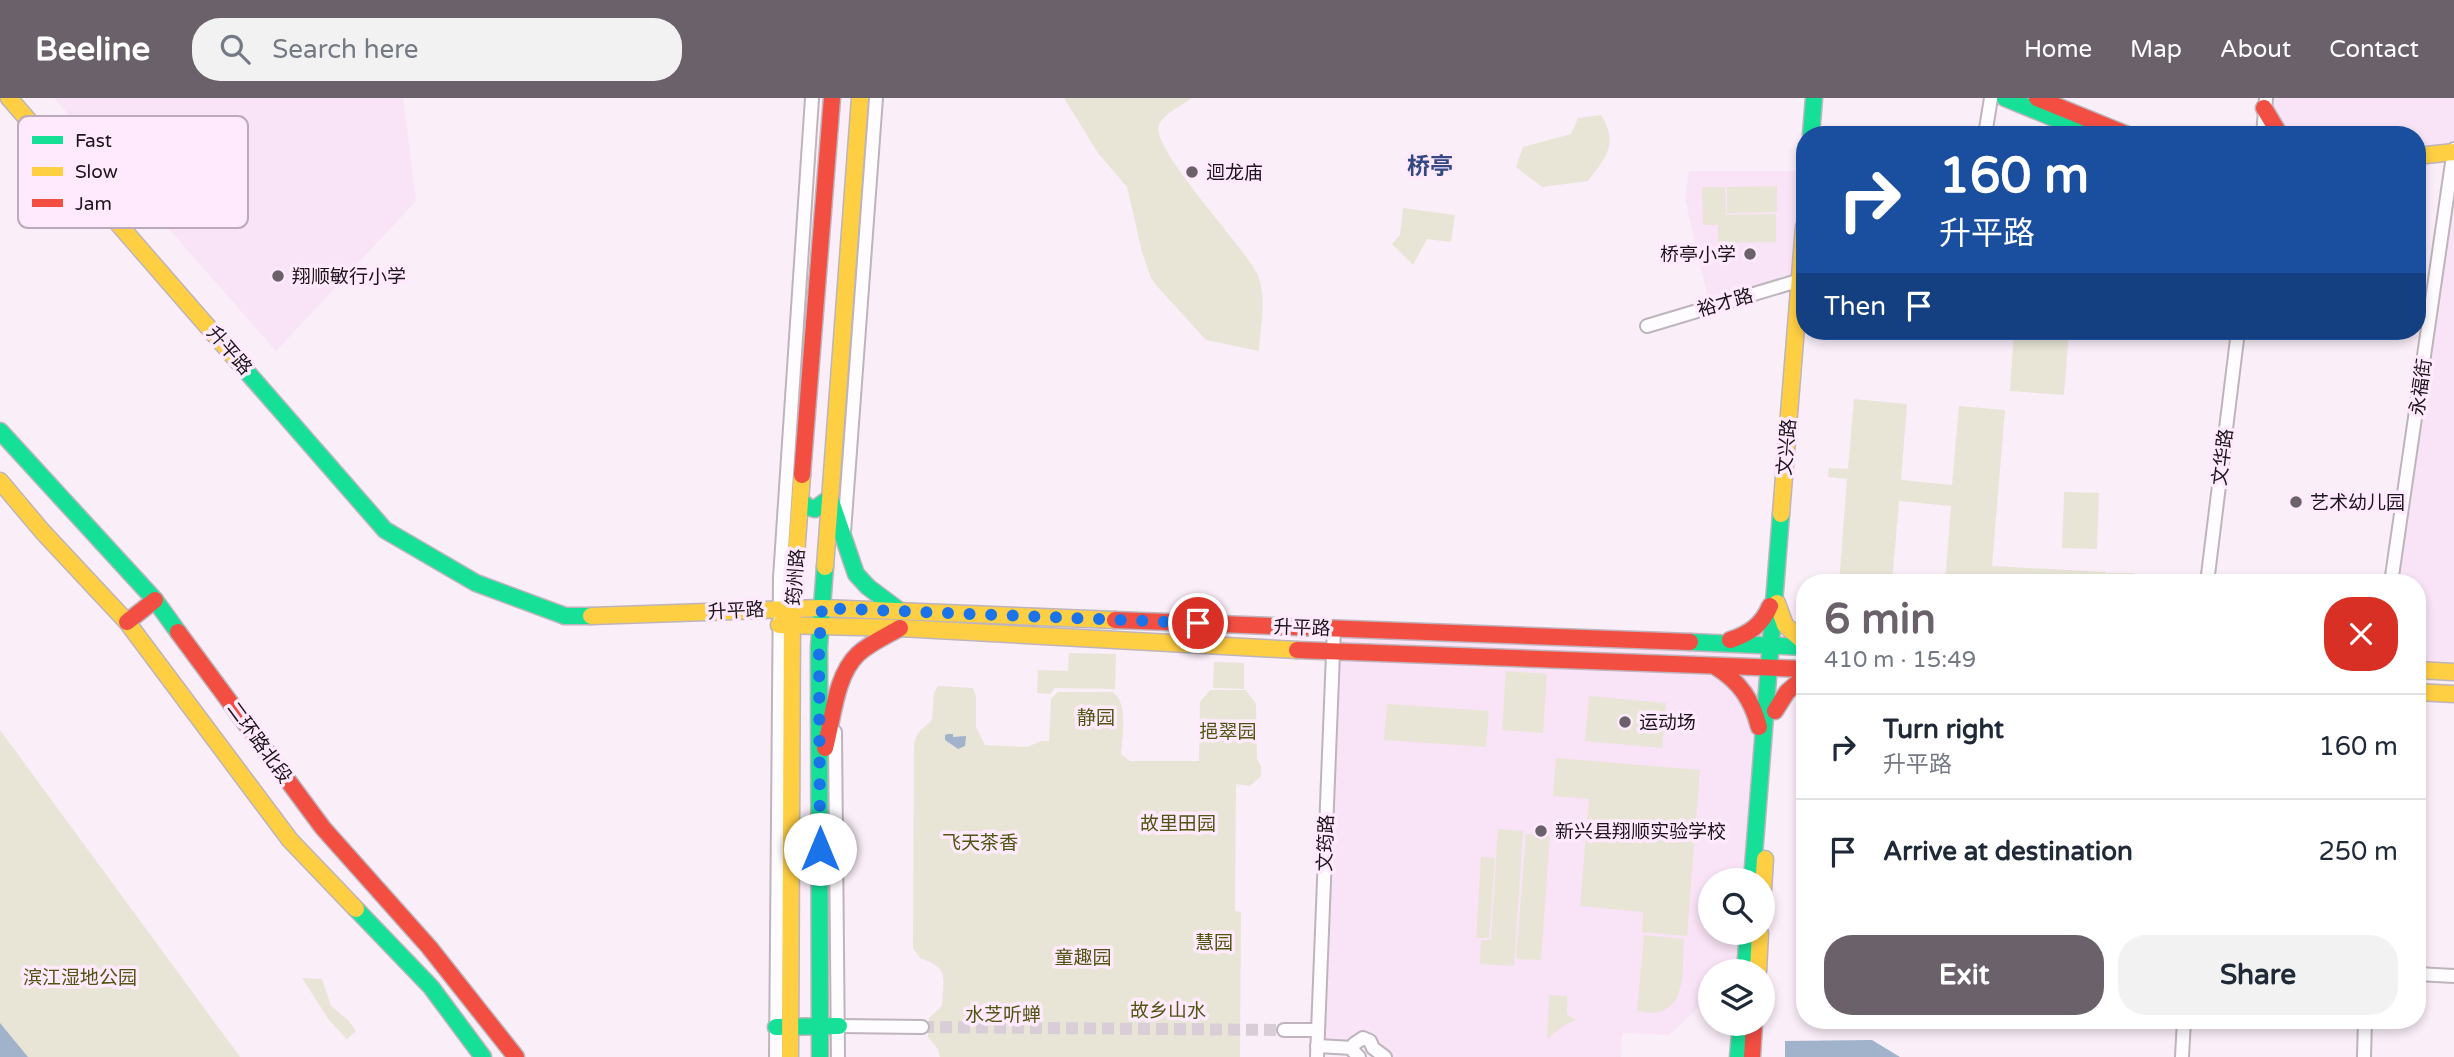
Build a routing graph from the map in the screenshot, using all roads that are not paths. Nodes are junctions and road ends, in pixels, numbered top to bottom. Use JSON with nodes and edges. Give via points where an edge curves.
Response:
{"nodes":[{"id":1,"x":9,"y":98,"type":"edge"},
{"id":2,"x":812,"y":98,"type":"edge"},
{"id":3,"x":832,"y":98,"type":"edge"},
{"id":4,"x":859,"y":98,"type":"edge"},
{"id":5,"x":876,"y":98,"type":"edge"},
{"id":6,"x":1814,"y":98,"type":"edge"},
{"id":7,"x":1991,"y":98,"type":"edge"},
{"id":8,"x":2005,"y":98,"type":"edge"},
{"id":9,"x":2037,"y":98,"type":"edge"},
{"id":10,"x":2265,"y":103,"type":"edge"},
{"id":11,"x":25,"y":116,"type":"edge"},
{"id":12,"x":1812,"y":126,"type":"edge"},
{"id":13,"x":1986,"y":126,"type":"edge"},
{"id":14,"x":2073,"y":126,"type":"edge"},
{"id":15,"x":2106,"y":126,"type":"edge"},
{"id":16,"x":2264,"y":126,"type":"edge"},
{"id":17,"x":2276,"y":126,"type":"edge"},
{"id":18,"x":2454,"y":155,"type":"edge"},
{"id":19,"x":2426,"y":156,"type":"edge"},
{"id":20,"x":2426,"y":162,"type":"edge"},
{"id":21,"x":122,"y":228,"type":"edge"},
{"id":22,"x":1796,"y":282,"type":"edge"},
{"id":23,"x":1647,"y":326,"type":"dead end"},
{"id":24,"x":1797,"y":340,"type":"edge"},
{"id":25,"x":2237,"y":340,"type":"edge"},
{"id":26,"x":0,"y":431,"type":"edge"},
{"id":27,"x":0,"y":481,"type":"edge"},
{"id":28,"x":830,"y":498,"type":"junction"},
{"id":29,"x":800,"y":500,"type":"junction"},
{"id":30,"x":844,"y":536,"type":"junction"},
{"id":31,"x":2208,"y":574,"type":"edge"},
{"id":32,"x":2392,"y":574,"type":"edge"},
{"id":33,"x":1775,"y":593,"type":"junction"},
{"id":34,"x":155,"y":600,"type":"junction"},
{"id":35,"x":785,"y":608,"type":"junction"},
{"id":36,"x":822,"y":608,"type":"junction"},
{"id":37,"x":901,"y":611,"type":"junction"},
{"id":38,"x":127,"y":622,"type":"junction"},
{"id":39,"x":785,"y":625,"type":"junction"},
{"id":40,"x":821,"y":626,"type":"junction"},
{"id":41,"x":900,"y":628,"type":"junction"},
{"id":42,"x":1334,"y":628,"type":"junction"},
{"id":43,"x":1796,"y":636,"type":"edge"},
{"id":44,"x":1718,"y":643,"type":"junction"},
{"id":45,"x":1796,"y":644,"type":"edge"},
{"id":46,"x":1771,"y":645,"type":"junction"},
{"id":47,"x":1333,"y":651,"type":"junction"},
{"id":48,"x":1713,"y":666,"type":"junction"},
{"id":49,"x":1769,"y":668,"type":"junction"},
{"id":50,"x":1796,"y":669,"type":"edge"},
{"id":51,"x":2426,"y":670,"type":"edge"},
{"id":52,"x":2454,"y":672,"type":"edge"},
{"id":53,"x":1796,"y":684,"type":"edge"},
{"id":54,"x":2426,"y":692,"type":"edge"},
{"id":55,"x":2454,"y":694,"type":"edge"},
{"id":56,"x":1776,"y":711,"type":"junction"},
{"id":57,"x":834,"y":717,"type":"junction"},
{"id":58,"x":1763,"y":743,"type":"junction"},
{"id":59,"x":820,"y":768,"type":"junction"},
{"id":60,"x":1753,"y":868,"type":"edge"},
{"id":61,"x":1765,"y":868,"type":"edge"},
{"id":62,"x":2426,"y":974,"type":"edge"},
{"id":63,"x":2454,"y":976,"type":"edge"},
{"id":64,"x":839,"y":1026,"type":"junction"},
{"id":65,"x":783,"y":1027,"type":"junction"},
{"id":66,"x":820,"y":1027,"type":"junction"},
{"id":67,"x":922,"y":1027,"type":"tunnel mouth"},
{"id":68,"x":2183,"y":1029,"type":"edge"},
{"id":69,"x":2365,"y":1029,"type":"edge"},
{"id":70,"x":1284,"y":1030,"type":"tunnel mouth"},
{"id":71,"x":1318,"y":1030,"type":"junction"},
{"id":72,"x":1740,"y":1036,"type":"edge"},
{"id":73,"x":1753,"y":1036,"type":"edge"},
{"id":74,"x":1317,"y":1051,"type":"edge"},
{"id":75,"x":1356,"y":1052,"type":"edge"},
{"id":76,"x":1370,"y":1053,"type":"edge"},
{"id":77,"x":483,"y":1057,"type":"edge"},
{"id":78,"x":516,"y":1057,"type":"edge"},
{"id":79,"x":775,"y":1057,"type":"edge"},
{"id":80,"x":790,"y":1057,"type":"edge"},
{"id":81,"x":820,"y":1057,"type":"edge"},
{"id":82,"x":838,"y":1057,"type":"edge"},
{"id":83,"x":1384,"y":1057,"type":"edge"},
{"id":84,"x":1738,"y":1057,"type":"edge"},
{"id":85,"x":1752,"y":1057,"type":"edge"},
{"id":86,"x":2182,"y":1057,"type":"edge"},
{"id":87,"x":2364,"y":1057,"type":"edge"}],
"edges":[{"from":1,"to":11,"type":"street","name":"升平路"},
{"from":2,"to":35,"type":"street","via":[[783,507]]},
{"from":3,"to":29,"type":"street","name":"筠州路"},
{"from":4,"to":28,"type":"street","name":"筠州路"},
{"from":5,"to":30,"type":"street"},
{"from":6,"to":12,"type":"street"},
{"from":7,"to":13,"type":"street"},
{"from":8,"to":14,"type":"street"},
{"from":9,"to":15,"type":"street"},
{"from":10,"to":16,"type":"street"},
{"from":10,"to":17,"type":"street"},
{"from":18,"to":19,"type":"street"},
{"from":18,"to":20,"type":"street"},
{"from":18,"to":32,"type":"street","name":"永福街"},
{"from":21,"to":35,"type":"street","name":"升平路","via":[[385,530],[476,583],[565,616]]},
{"from":22,"to":23,"type":"street","name":"裕才路"},
{"from":24,"to":33,"type":"street","name":"文兴路"},
{"from":25,"to":31,"type":"street","name":"文华路"},
{"from":26,"to":34,"type":"street","name":"二环路北段"},
{"from":27,"to":38,"type":"street","name":"二环路北段"},
{"from":28,"to":29,"type":"street","via":[[813,510]]},
{"from":28,"to":30,"type":"street"},
{"from":28,"to":36,"type":"street","name":"筠州路"},
{"from":29,"to":35,"type":"street","name":"筠州路"},
{"from":30,"to":37,"type":"street","via":[[856,573]]},
{"from":33,"to":43,"type":"street","via":[[1785,625]]},
{"from":33,"to":44,"type":"street","via":[[1760,625],[1749,635]]},
{"from":33,"to":46,"type":"street","name":"文兴路"},
{"from":34,"to":38,"type":"street"},
{"from":34,"to":78,"type":"street","name":"二环路北段","via":[[323,828],[429,947]]},
{"from":35,"to":36,"type":"street","name":"升平路"},
{"from":35,"to":39,"type":"street","name":"筠州路"},
{"from":36,"to":37,"type":"street","name":"升平路"},
{"from":36,"to":40,"type":"street","name":"筠州路"},
{"from":37,"to":42,"type":"street","name":"升平路"},
{"from":38,"to":77,"type":"street","name":"二环路北段","via":[[290,840],[431,987]]},
{"from":39,"to":40,"type":"street","name":"升平路"},
{"from":39,"to":65,"type":"street","name":"筠州路"},
{"from":40,"to":41,"type":"street","name":"升平路"},
{"from":40,"to":59,"type":"street","name":"筠州路"},
{"from":41,"to":47,"type":"street","name":"升平路"},
{"from":41,"to":57,"type":"street","via":[[854,658],[845,672]]},
{"from":42,"to":44,"type":"street","name":"升平路"},
{"from":42,"to":47,"type":"street","name":"文筠路"},
{"from":44,"to":46,"type":"street","name":"升平路"},
{"from":45,"to":46,"type":"street","name":"升平路"},
{"from":46,"to":49,"type":"street","name":"文兴路"},
{"from":47,"to":48,"type":"street","name":"升平路"},
{"from":47,"to":71,"type":"street","name":"文筠路"},
{"from":48,"to":49,"type":"street","name":"升平路"},
{"from":48,"to":58,"type":"street","via":[[1743,686],[1752,701]]},
{"from":49,"to":50,"type":"street","name":"升平路"},
{"from":49,"to":56,"type":"street","name":"文兴路"},
{"from":49,"to":58,"type":"street","name":"文兴路"},
{"from":51,"to":52,"type":"street"},
{"from":53,"to":56,"type":"street"},
{"from":54,"to":55,"type":"street"},
{"from":56,"to":61,"type":"street","name":"文兴路"},
{"from":57,"to":59,"type":"street"},
{"from":57,"to":64,"type":"street"},
{"from":58,"to":60,"type":"street","name":"文兴路"},
{"from":59,"to":66,"type":"street","name":"筠州路"},
{"from":62,"to":63,"type":"street"},
{"from":64,"to":66,"type":"street"},
{"from":64,"to":67,"type":"street"},
{"from":64,"to":82,"type":"street"},
{"from":65,"to":66,"type":"street"},
{"from":65,"to":79,"type":"street"},
{"from":65,"to":80,"type":"street","name":"筠州路"},
{"from":66,"to":81,"type":"street","name":"筠州路"},
{"from":68,"to":86,"type":"street"},
{"from":69,"to":87,"type":"street"},
{"from":70,"to":71,"type":"street"},
{"from":71,"to":74,"type":"street","name":"文筠路"},
{"from":72,"to":84,"type":"street"},
{"from":73,"to":85,"type":"street"},
{"from":74,"to":75,"type":"street"},
{"from":75,"to":76,"type":"street","via":[[1356,1041],[1363,1038],[1370,1041]]},
{"from":76,"to":83,"type":"street"}]}
